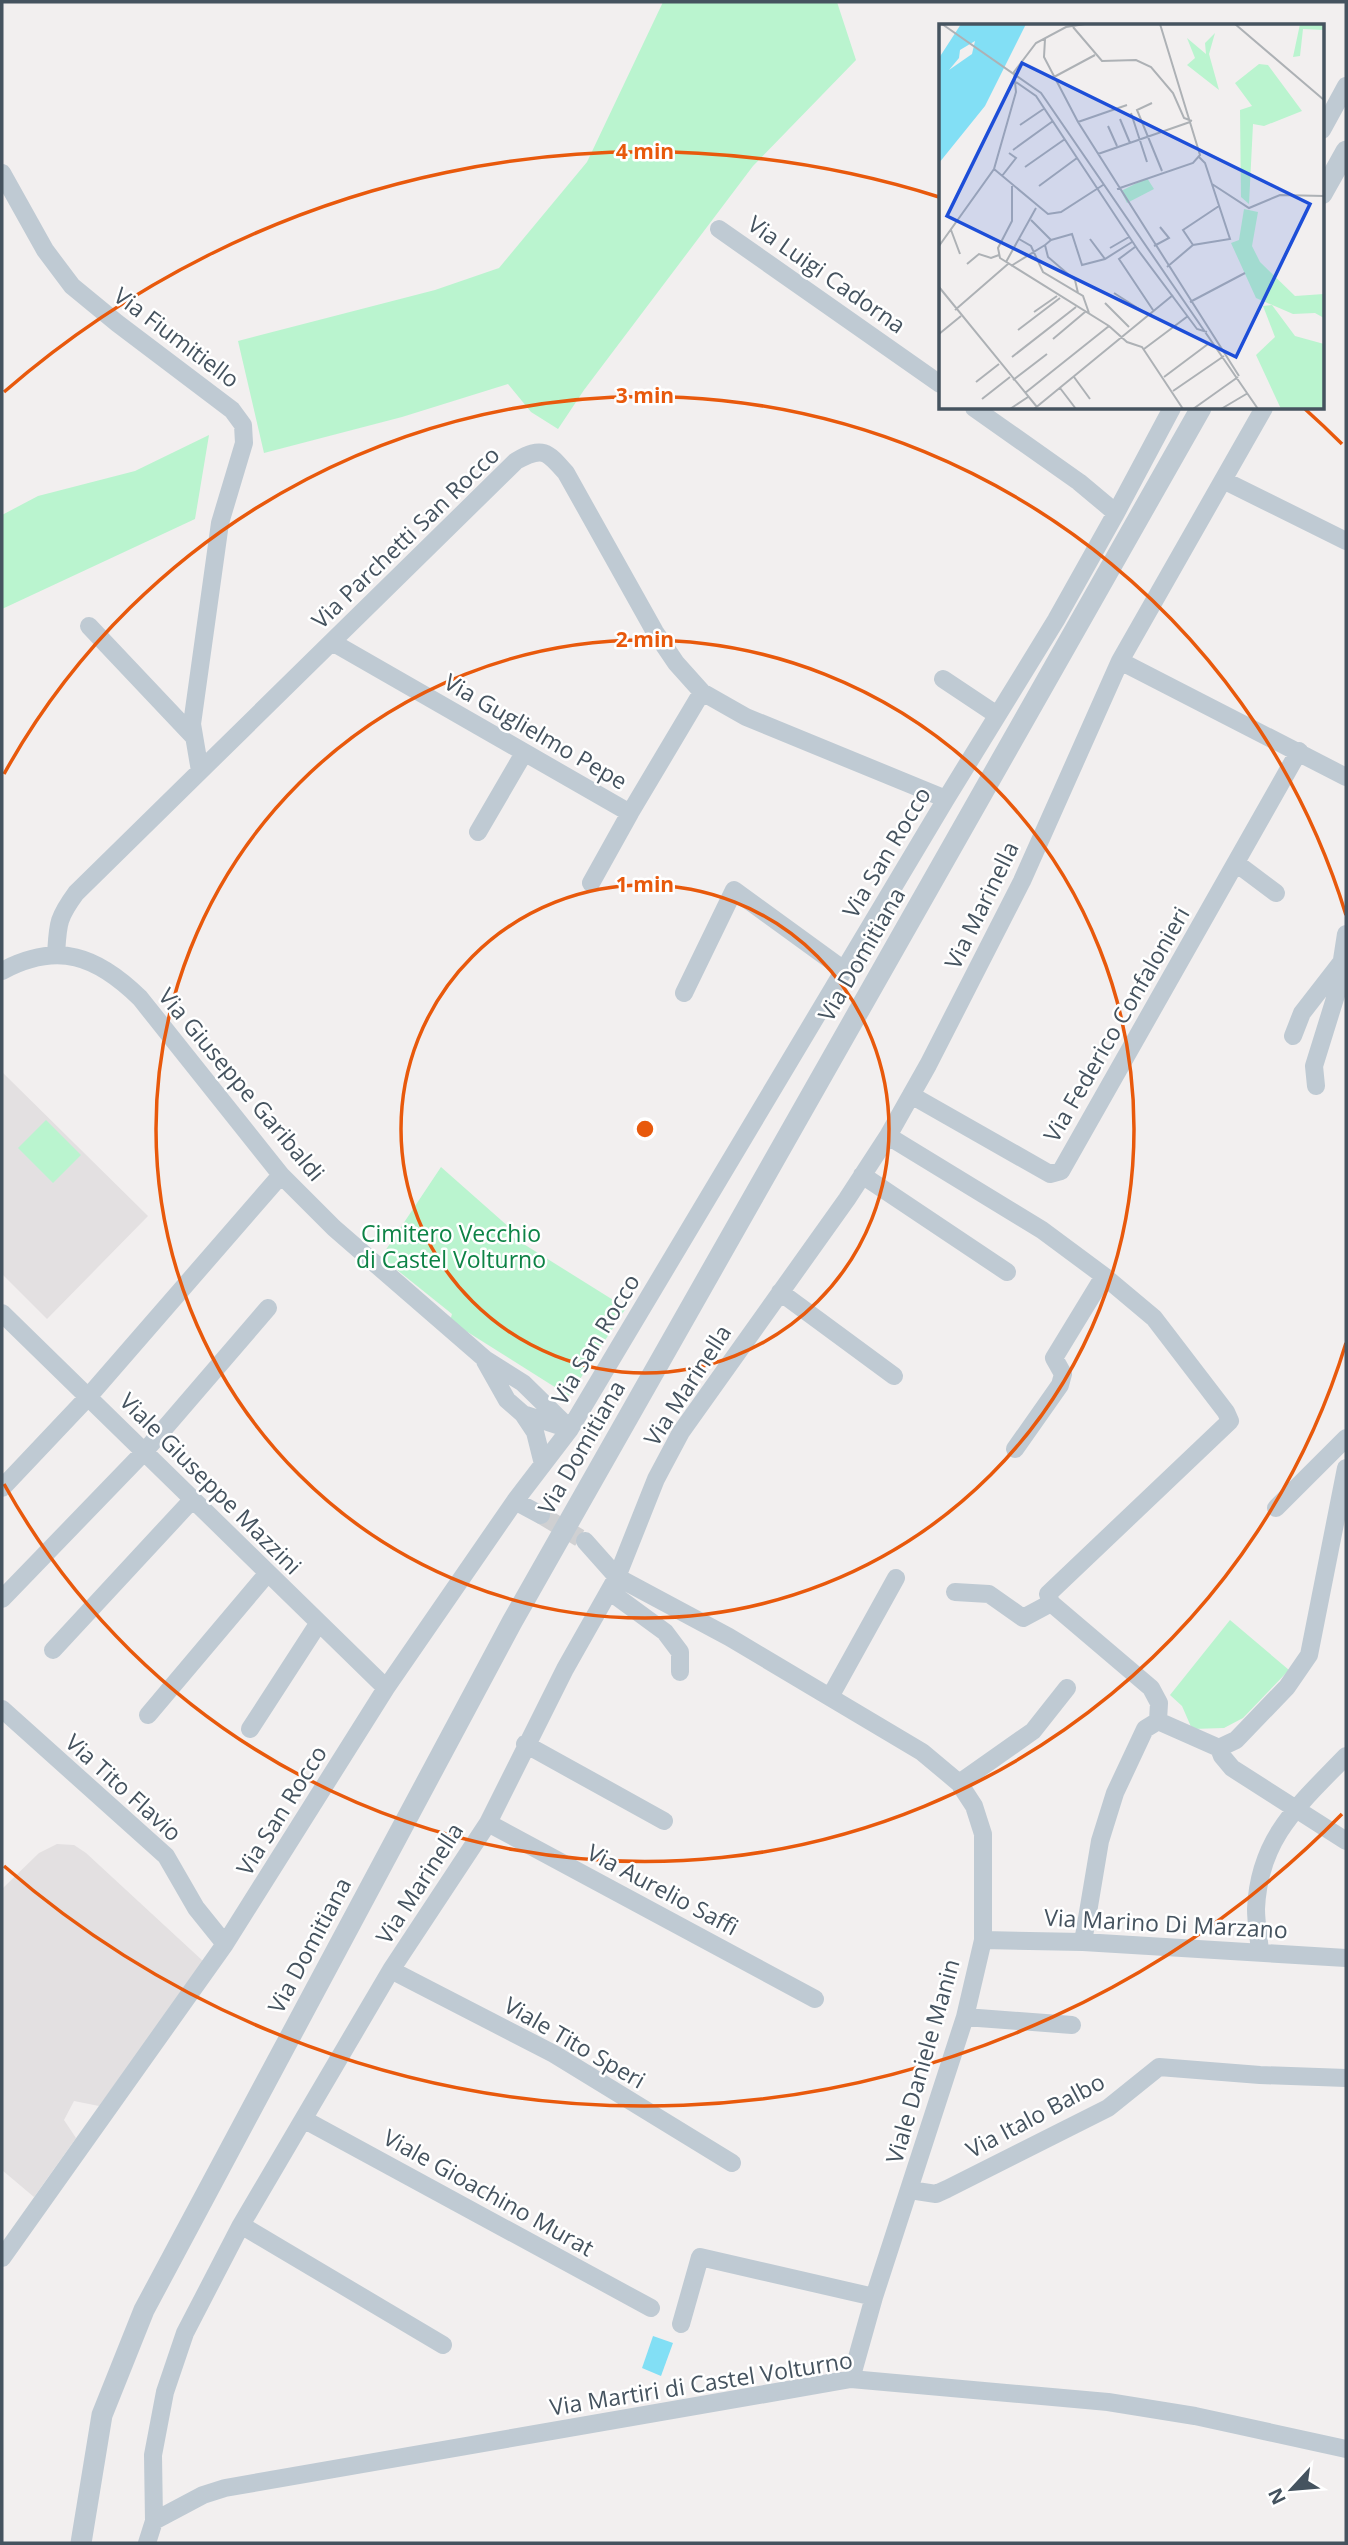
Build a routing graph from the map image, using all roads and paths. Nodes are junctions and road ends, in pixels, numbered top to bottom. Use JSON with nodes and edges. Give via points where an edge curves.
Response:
{"nodes":[{"id":1,"x":1346,"y":86,"type":"edge"},
{"id":2,"x":1324,"y":126,"type":"edge"},
{"id":3,"x":1346,"y":151,"type":"edge"},
{"id":4,"x":2,"y":173,"type":"edge"},
{"id":5,"x":1324,"y":190,"type":"edge"},
{"id":6,"x":719,"y":229,"type":"dead end"},
{"id":7,"x":939,"y":383,"type":"edge"},
{"id":8,"x":977,"y":410,"type":"edge"},
{"id":9,"x":1171,"y":410,"type":"edge"},
{"id":10,"x":1200,"y":410,"type":"edge"},
{"id":11,"x":1263,"y":410,"type":"edge"},
{"id":12,"x":1223,"y":480,"type":"junction"},
{"id":13,"x":1116,"y":513,"type":"junction"},
{"id":14,"x":1346,"y":541,"type":"edge"},
{"id":15,"x":89,"y":626,"type":"dead end"},
{"id":16,"x":332,"y":642,"type":"junction"},
{"id":17,"x":1120,"y":661,"type":"junction"},
{"id":18,"x":943,"y":679,"type":"dead end"},
{"id":19,"x":702,"y":692,"type":"junction"},
{"id":20,"x":998,"y":715,"type":"junction"},
{"id":21,"x":193,"y":736,"type":"junction"},
{"id":22,"x":1299,"y":751,"type":"junction"},
{"id":23,"x":524,"y":752,"type":"junction"},
{"id":24,"x":200,"y":771,"type":"junction"},
{"id":25,"x":1346,"y":776,"type":"edge"},
{"id":26,"x":946,"y":799,"type":"junction"},
{"id":27,"x":630,"y":813,"type":"junction"},
{"id":28,"x":478,"y":832,"type":"dead end"},
{"id":29,"x":1236,"y":863,"type":"junction"},
{"id":30,"x":590,"y":883,"type":"dead end"},
{"id":31,"x":1276,"y":893,"type":"dead end"},
{"id":32,"x":1346,"y":934,"type":"edge"},
{"id":33,"x":56,"y":955,"type":"junction"},
{"id":34,"x":1342,"y":961,"type":"junction"},
{"id":35,"x":844,"y":970,"type":"junction"},
{"id":36,"x":2,"y":971,"type":"edge"},
{"id":37,"x":684,"y":993,"type":"dead end"},
{"id":38,"x":1293,"y":1036,"type":"dead end"},
{"id":39,"x":1317,"y":1086,"type":"dead end"},
{"id":40,"x":911,"y":1095,"type":"junction"},
{"id":41,"x":888,"y":1136,"type":"junction"},
{"id":42,"x":281,"y":1175,"type":"junction"},
{"id":43,"x":862,"y":1175,"type":"junction"},
{"id":44,"x":1007,"y":1272,"type":"dead end"},
{"id":45,"x":1104,"y":1276,"type":"junction"},
{"id":46,"x":780,"y":1292,"type":"junction"},
{"id":47,"x":268,"y":1308,"type":"dead end"},
{"id":48,"x":2,"y":1313,"type":"edge"},
{"id":49,"x":485,"y":1359,"type":"junction"},
{"id":50,"x":894,"y":1376,"type":"dead end"},
{"id":51,"x":89,"y":1396,"type":"junction"},
{"id":52,"x":523,"y":1414,"type":"junction"},
{"id":53,"x":570,"y":1429,"type":"junction"},
{"id":54,"x":1346,"y":1438,"type":"edge"},
{"id":55,"x":1015,"y":1449,"type":"dead end"},
{"id":56,"x":145,"y":1451,"type":"junction"},
{"id":57,"x":543,"y":1464,"type":"junction"},
{"id":58,"x":1346,"y":1468,"type":"edge"},
{"id":59,"x":2,"y":1488,"type":"edge"},
{"id":60,"x":192,"y":1500,"type":"junction"},
{"id":61,"x":515,"y":1501,"type":"junction"},
{"id":62,"x":1276,"y":1508,"type":"dead end"},
{"id":63,"x":541,"y":1516,"type":"tunnel mouth"},
{"id":64,"x":585,"y":1541,"type":"tunnel mouth"},
{"id":65,"x":267,"y":1574,"type":"junction"},
{"id":66,"x":896,"y":1578,"type":"dead end"},
{"id":67,"x":613,"y":1584,"type":"junction"},
{"id":68,"x":954,"y":1592,"type":"dead end"},
{"id":69,"x":2,"y":1599,"type":"edge"},
{"id":70,"x":1051,"y":1603,"type":"junction"},
{"id":71,"x":318,"y":1624,"type":"junction"},
{"id":72,"x":53,"y":1650,"type":"dead end"},
{"id":73,"x":680,"y":1672,"type":"dead end"},
{"id":74,"x":386,"y":1688,"type":"junction"},
{"id":75,"x":1067,"y":1688,"type":"dead end"},
{"id":76,"x":831,"y":1697,"type":"junction"},
{"id":77,"x":2,"y":1709,"type":"edge"},
{"id":78,"x":148,"y":1715,"type":"dead end"},
{"id":79,"x":1158,"y":1721,"type":"junction"},
{"id":80,"x":250,"y":1729,"type":"dead end"},
{"id":81,"x":526,"y":1744,"type":"junction"},
{"id":82,"x":1219,"y":1748,"type":"junction"},
{"id":83,"x":1346,"y":1756,"type":"edge"},
{"id":84,"x":959,"y":1783,"type":"junction"},
{"id":85,"x":1296,"y":1809,"type":"junction"},
{"id":86,"x":664,"y":1821,"type":"dead end"},
{"id":87,"x":488,"y":1823,"type":"junction"},
{"id":88,"x":1346,"y":1841,"type":"edge"},
{"id":89,"x":983,"y":1940,"type":"junction"},
{"id":90,"x":1083,"y":1941,"type":"junction"},
{"id":91,"x":225,"y":1944,"type":"junction"},
{"id":92,"x":1261,"y":1952,"type":"junction"},
{"id":93,"x":1346,"y":1958,"type":"edge"},
{"id":94,"x":391,"y":1970,"type":"junction"},
{"id":95,"x":815,"y":1999,"type":"dead end"},
{"id":96,"x":965,"y":2017,"type":"junction"},
{"id":97,"x":1072,"y":2025,"type":"dead end"},
{"id":98,"x":1346,"y":2078,"type":"edge"},
{"id":99,"x":305,"y":2119,"type":"junction"},
{"id":100,"x":732,"y":2162,"type":"dead end"},
{"id":101,"x":910,"y":2190,"type":"junction"},
{"id":102,"x":241,"y":2225,"type":"junction"},
{"id":103,"x":2,"y":2258,"type":"edge"},
{"id":104,"x":874,"y":2297,"type":"junction"},
{"id":105,"x":650,"y":2308,"type":"dead end"},
{"id":106,"x":681,"y":2324,"type":"dead end"},
{"id":107,"x":443,"y":2344,"type":"dead end"},
{"id":108,"x":851,"y":2379,"type":"junction"},
{"id":109,"x":1346,"y":2449,"type":"edge"},
{"id":110,"x":155,"y":2521,"type":"junction"},
{"id":111,"x":82,"y":2538,"type":"edge"},
{"id":112,"x":147,"y":2543,"type":"edge"}],
"edges":[{"from":1,"to":2,"type":"street"},
{"from":3,"to":5,"type":"street"},
{"from":4,"to":21,"type":"street","name":"Via Fiumitiello","via":[[45,250],[72,286],[232,410],[243,425],[244,443],[220,523]]},
{"from":6,"to":7,"type":"street","name":"Via Luigi Cadorna"},
{"from":8,"to":13,"type":"street"},
{"from":9,"to":13,"type":"street","name":"Via San Rocco"},
{"from":10,"to":111,"type":"street","name":"Via Domitiana","via":[[512,1622],[144,2310],[102,2415]]},
{"from":11,"to":12,"type":"street","name":"Via Marinella"},
{"from":12,"to":14,"type":"street"},
{"from":12,"to":17,"type":"street","name":"Via Marinella"},
{"from":13,"to":20,"type":"street","name":"Via San Rocco"},
{"from":15,"to":21,"type":"street"},
{"from":16,"to":19,"type":"street","name":"Via Parchetti San Rocco","via":[[516,461],[544,451],[566,473],[655,632]]},
{"from":16,"to":23,"type":"street","name":"Via Guglielmo Pepe"},
{"from":16,"to":24,"type":"street","name":"Via Parchetti San Rocco"},
{"from":17,"to":22,"type":"street"},
{"from":17,"to":40,"type":"street","name":"Via Marinella","via":[[1022,881]]},
{"from":18,"to":20,"type":"street"},
{"from":19,"to":26,"type":"street","name":"Via Parchetti San Rocco","via":[[746,717]]},
{"from":19,"to":27,"type":"street","name":"Via Guglielmo Pepe"},
{"from":20,"to":26,"type":"street","name":"Via San Rocco"},
{"from":21,"to":24,"type":"street","name":"Via Fiumitiello"},
{"from":22,"to":25,"type":"street"},
{"from":22,"to":29,"type":"street","name":"Via Federico Confalonieri"},
{"from":23,"to":27,"type":"street","name":"Via Guglielmo Pepe"},
{"from":23,"to":28,"type":"street"},
{"from":24,"to":33,"type":"street","name":"Via Parchetti San Rocco","via":[[61,912]]},
{"from":26,"to":35,"type":"street","name":"Via San Rocco"},
{"from":27,"to":30,"type":"street"},
{"from":29,"to":31,"type":"street"},
{"from":29,"to":40,"type":"street","name":"Via Federico Confalonieri","via":[[1058,1173],[1050,1174]]},
{"from":32,"to":34,"type":"street"},
{"from":33,"to":36,"type":"street","name":"Via Giuseppe Garibaldi","via":[[36,957]]},
{"from":33,"to":42,"type":"street","name":"Via Giuseppe Garibaldi","via":[[103,967],[140,998]]},
{"from":34,"to":38,"type":"street","via":[[1302,1013]]},
{"from":34,"to":39,"type":"street","via":[[1314,1066]]},
{"from":35,"to":37,"type":"street","via":[[734,890]]},
{"from":35,"to":53,"type":"street","name":"Via San Rocco"},
{"from":40,"to":41,"type":"street","name":"Via Marinella"},
{"from":41,"to":43,"type":"street","name":"Via Marinella"},
{"from":41,"to":45,"type":"street","via":[[1042,1230]]},
{"from":42,"to":49,"type":"street","name":"Via Giuseppe Garibaldi","via":[[334,1228]]},
{"from":42,"to":51,"type":"street"},
{"from":43,"to":44,"type":"street"},
{"from":43,"to":46,"type":"street","name":"Via Marinella"},
{"from":45,"to":55,"type":"street","via":[[1054,1358],[1063,1374],[1060,1385]]},
{"from":45,"to":70,"type":"street","via":[[1154,1318],[1230,1421],[1050,1590]]},
{"from":46,"to":50,"type":"street"},
{"from":46,"to":67,"type":"street","name":"Via Marinella","via":[[681,1432],[656,1479]]},
{"from":47,"to":56,"type":"street"},
{"from":48,"to":51,"type":"street","name":"Viale Giuseppe Mazzini"},
{"from":49,"to":52,"type":"street","name":"Via Giuseppe Garibaldi","via":[[506,1400]]},
{"from":49,"to":53,"type":"street","name":"Via Giuseppe Garibaldi","via":[[523,1383]]},
{"from":51,"to":56,"type":"street","name":"Viale Giuseppe Mazzini"},
{"from":51,"to":59,"type":"street"},
{"from":52,"to":53,"type":"street"},
{"from":52,"to":57,"type":"street","name":"Via Giuseppe Garibaldi","via":[[535,1432]]},
{"from":53,"to":57,"type":"street","name":"Via San Rocco"},
{"from":54,"to":62,"type":"street"},
{"from":56,"to":60,"type":"street","name":"Viale Giuseppe Mazzini"},
{"from":56,"to":69,"type":"street"},
{"from":57,"to":61,"type":"street","name":"Via San Rocco"},
{"from":58,"to":82,"type":"street","via":[[1309,1655],[1279,1696],[1236,1740]]},
{"from":60,"to":65,"type":"street","name":"Viale Giuseppe Mazzini"},
{"from":60,"to":72,"type":"street"},
{"from":61,"to":63,"type":"street"},
{"from":61,"to":74,"type":"street","name":"Via San Rocco"},
{"from":64,"to":67,"type":"street","name":"Viale Daniele Manin"},
{"from":65,"to":71,"type":"street","name":"Viale Giuseppe Mazzini"},
{"from":65,"to":78,"type":"street"},
{"from":66,"to":76,"type":"street"},
{"from":67,"to":73,"type":"street","via":[[665,1632],[680,1652]]},
{"from":67,"to":76,"type":"street","name":"Viale Daniele Manin","via":[[729,1637]]},
{"from":67,"to":81,"type":"street","name":"Via Marinella"},
{"from":68,"to":70,"type":"street","via":[[989,1594],[1023,1618]]},
{"from":70,"to":79,"type":"street","via":[[1151,1688],[1159,1703]]},
{"from":71,"to":74,"type":"street","name":"Viale Giuseppe Mazzini"},
{"from":71,"to":80,"type":"street"},
{"from":74,"to":91,"type":"street","name":"Via San Rocco"},
{"from":75,"to":84,"type":"street","via":[[1033,1731]]},
{"from":76,"to":84,"type":"street","name":"Viale Daniele Manin","via":[[922,1752]]},
{"from":77,"to":91,"type":"street","name":"Via Tito Flavio","via":[[166,1856],[196,1908]]},
{"from":79,"to":82,"type":"street"},
{"from":79,"to":90,"type":"street","via":[[1145,1729],[1115,1793],[1100,1841]]},
{"from":81,"to":86,"type":"street"},
{"from":81,"to":87,"type":"street","name":"Via Marinella"},
{"from":82,"to":85,"type":"street","via":[[1232,1768]]},
{"from":83,"to":85,"type":"street"},
{"from":84,"to":89,"type":"street","name":"Viale Daniele Manin","via":[[974,1805],[983,1834]]},
{"from":85,"to":88,"type":"street"},
{"from":85,"to":92,"type":"street","via":[[1270,1843],[1259,1886],[1256,1911]]},
{"from":87,"to":94,"type":"street","name":"Via Marinella"},
{"from":87,"to":95,"type":"street","name":"Via Aurelio Saffi"},
{"from":89,"to":90,"type":"street","name":"Via Marino Di Marzano"},
{"from":89,"to":96,"type":"street","name":"Viale Daniele Manin"},
{"from":90,"to":92,"type":"street","name":"Via Marino Di Marzano"},
{"from":91,"to":103,"type":"street","name":"Via San Rocco"},
{"from":92,"to":93,"type":"street","name":"Via Marino Di Marzano"},
{"from":94,"to":99,"type":"street","name":"Via Marinella"},
{"from":94,"to":100,"type":"street","name":"Viale Tito Speri","via":[[554,2054]]},
{"from":96,"to":97,"type":"street"},
{"from":96,"to":101,"type":"street","name":"Viale Daniele Manin"},
{"from":98,"to":101,"type":"street","name":"Via Italo Balbo","via":[[1159,2067],[1108,2108],[947,2189],[936,2194]]},
{"from":99,"to":102,"type":"street","name":"Via Marinella"},
{"from":99,"to":105,"type":"street","name":"Viale Gioachino Murat"},
{"from":101,"to":104,"type":"street","name":"Viale Daniele Manin"},
{"from":102,"to":107,"type":"street"},
{"from":102,"to":110,"type":"street","name":"Via Marinella","via":[[185,2333],[165,2392],[153,2455]]},
{"from":104,"to":106,"type":"street","via":[[700,2257]]},
{"from":104,"to":108,"type":"street","name":"Viale Daniele Manin"},
{"from":108,"to":109,"type":"street","name":"Via Martiri di Castel Volturno","via":[[1108,2402]]},
{"from":108,"to":110,"type":"street","name":"Via Martiri di Castel Volturno","via":[[225,2488]]},
{"from":110,"to":112,"type":"street"}]}
